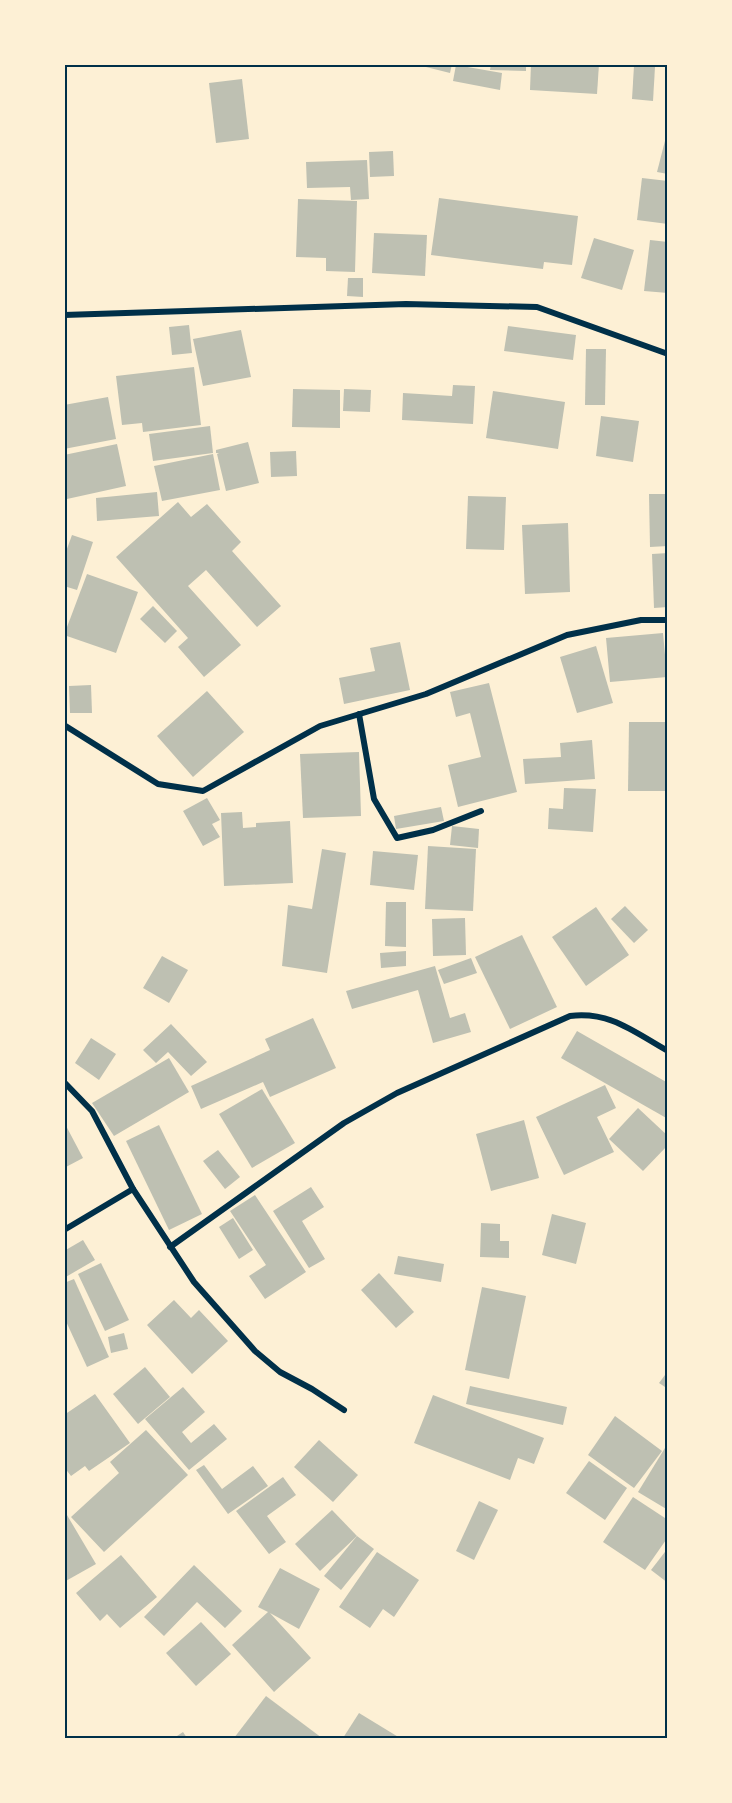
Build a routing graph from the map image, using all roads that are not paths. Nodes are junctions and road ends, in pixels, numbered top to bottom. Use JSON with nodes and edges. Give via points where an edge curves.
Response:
{"nodes":[{"id":1,"x":64,"y":315,"type":"edge"},
{"id":2,"x":668,"y":354,"type":"edge"},
{"id":3,"x":668,"y":620,"type":"edge"},
{"id":4,"x":359,"y":714,"type":"junction"},
{"id":5,"x":64,"y":725,"type":"edge"},
{"id":6,"x":482,"y":812,"type":"dead end"},
{"id":7,"x":668,"y":1051,"type":"edge"},
{"id":8,"x":64,"y":1082,"type":"edge"},
{"id":9,"x":133,"y":1189,"type":"junction"},
{"id":10,"x":64,"y":1230,"type":"edge"},
{"id":11,"x":170,"y":1247,"type":"junction"},
{"id":12,"x":344,"y":1410,"type":"dead end"}],
"edges":[{"from":1,"to":2,"type":"street","via":[[406,304],[537,307]]},
{"from":3,"to":4,"type":"street","via":[[641,620],[567,635],[426,694]]},
{"from":4,"to":5,"type":"street","via":[[320,726],[203,791],[158,784]]},
{"from":4,"to":6,"type":"street","via":[[374,799],[397,838]]},
{"from":7,"to":11,"type":"street","via":[[607,1017],[591,1013],[570,1016],[397,1093],[344,1123]]},
{"from":8,"to":9,"type":"street","via":[[92,1111]]},
{"from":9,"to":10,"type":"street"},
{"from":9,"to":11,"type":"street"},
{"from":11,"to":12,"type":"street","via":[[194,1282],[255,1351],[280,1372]]}]}
